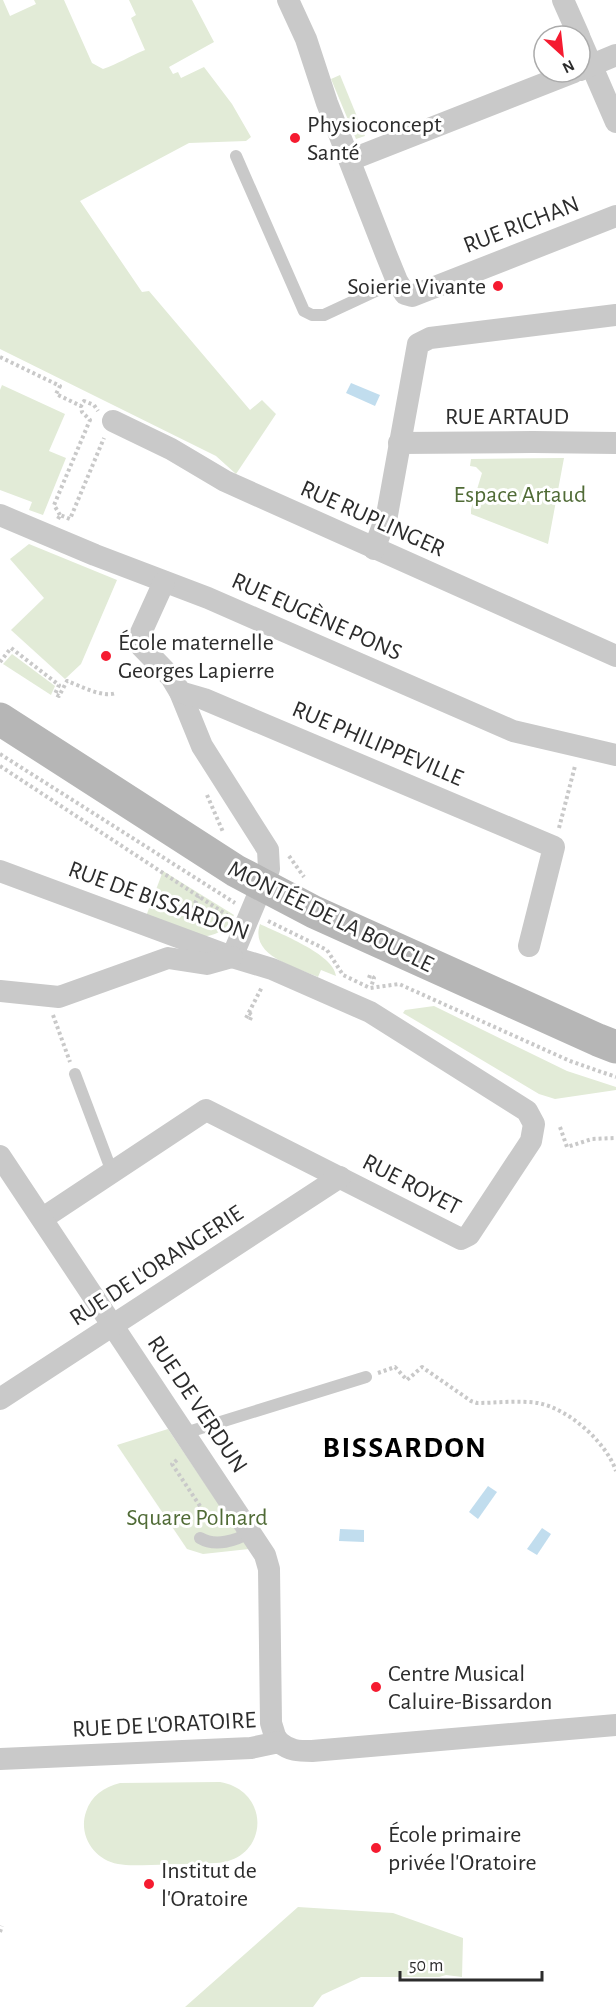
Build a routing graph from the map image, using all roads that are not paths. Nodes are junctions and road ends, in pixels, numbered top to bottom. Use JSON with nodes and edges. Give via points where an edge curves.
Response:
{"nodes":[{"id":1,"x":288,"y":0,"type":"edge"},
{"id":2,"x":563,"y":0,"type":"edge"},
{"id":3,"x":573,"y":24,"type":"edge"},
{"id":4,"x":616,"y":55,"type":"edge"},
{"id":5,"x":592,"y":65,"type":"edge"},
{"id":6,"x":544,"y":84,"type":"edge"},
{"id":7,"x":592,"y":84,"type":"edge"},
{"id":8,"x":616,"y":122,"type":"edge"},
{"id":9,"x":236,"y":156,"type":"dead end"},
{"id":10,"x":350,"y":160,"type":"junction"},
{"id":11,"x":616,"y":216,"type":"edge"},
{"id":12,"x":404,"y":288,"type":"junction"},
{"id":13,"x":616,"y":315,"type":"edge"},
{"id":14,"x":109,"y":427,"type":"road end"},
{"id":15,"x":616,"y":443,"type":"edge"},
{"id":16,"x":399,"y":444,"type":"junction"},
{"id":17,"x":0,"y":515,"type":"edge"},
{"id":18,"x":374,"y":549,"type":"junction"},
{"id":19,"x":164,"y":582,"type":"junction"},
{"id":20,"x":616,"y":656,"type":"edge"},
{"id":21,"x":180,"y":692,"type":"junction"},
{"id":22,"x":0,"y":719,"type":"edge"},
{"id":23,"x":616,"y":755,"type":"edge"},
{"id":24,"x":3,"y":756,"type":"edge"},
{"id":25,"x":0,"y":871,"type":"edge"},
{"id":26,"x":529,"y":946,"type":"dead end"},
{"id":27,"x":232,"y":957,"type":"junction"},
{"id":28,"x":300,"y":981,"type":"joint"},
{"id":29,"x":0,"y":991,"type":"edge"},
{"id":30,"x":616,"y":1047,"type":"edge"},
{"id":31,"x":616,"y":1067,"type":"edge"},
{"id":32,"x":75,"y":1074,"type":"road end"},
{"id":33,"x":0,"y":1156,"type":"edge"},
{"id":34,"x":112,"y":1172,"type":"junction"},
{"id":35,"x":340,"y":1177,"type":"junction"},
{"id":36,"x":0,"y":1188,"type":"edge"},
{"id":37,"x":23,"y":1189,"type":"junction"},
{"id":38,"x":43,"y":1218,"type":"junction"},
{"id":39,"x":113,"y":1326,"type":"junction"},
{"id":40,"x":366,"y":1377,"type":"road end"},
{"id":41,"x":0,"y":1399,"type":"edge"},
{"id":42,"x":185,"y":1433,"type":"junction"},
{"id":43,"x":250,"y":1532,"type":"junction"},
{"id":44,"x":200,"y":1538,"type":"dead end"},
{"id":45,"x":616,"y":1725,"type":"edge"},
{"id":46,"x":279,"y":1742,"type":"junction"},
{"id":47,"x":0,"y":1759,"type":"edge"}],
"edges":[{"from":1,"to":10,"type":"street"},
{"from":2,"to":3,"type":"street"},
{"from":4,"to":5,"type":"street"},
{"from":6,"to":10,"type":"street"},
{"from":7,"to":8,"type":"street"},
{"from":9,"to":12,"type":"lane","via":[[304,311],[324,315]]},
{"from":10,"to":12,"type":"street"},
{"from":11,"to":12,"type":"street","name":"RUE RICHAN"},
{"from":13,"to":16,"type":"street","via":[[430,338],[418,344]]},
{"from":14,"to":18,"type":"street","name":"RUE RUPLINGER","via":[[171,449],[225,481]]},
{"from":15,"to":16,"type":"street","name":"RUE ARTAUD"},
{"from":16,"to":18,"type":"street","via":[[387,515]]},
{"from":17,"to":19,"type":"street","name":"RUE EUGÈNE PONS"},
{"from":18,"to":20,"type":"street","name":"RUE RUPLINGER"},
{"from":19,"to":21,"type":"street","via":[[140,637],[141,646]]},
{"from":19,"to":23,"type":"street","name":"RUE EUGÈNE PONS","via":[[513,731]]},
{"from":21,"to":26,"type":"street","name":"RUE PHILIPPEVILLE","via":[[554,847]]},
{"from":21,"to":27,"type":"street","via":[[202,746],[266,844],[270,859],[269,869],[239,923]]},
{"from":22,"to":30,"type":"main road","name":"MONTÉE DE LA BOUCLE","via":[[236,871],[430,966]]},
{"from":24,"to":31,"type":"main road","name":"MONTÉE DE LA BOUCLE","via":[[269,912],[576,1054]]},
{"from":25,"to":27,"type":"street","name":"RUE DE BISSARDON"},
{"from":27,"to":28,"type":"street","name":"RUE DE BISSARDON"},
{"from":27,"to":29,"type":"street","via":[[207,964],[168,958],[63,996]]},
{"from":28,"to":35,"type":"street","name":"RUE ROYET","via":[[370,1012],[527,1111],[534,1124],[531,1141],[470,1235],[461,1239]]},
{"from":32,"to":34,"type":"lane"},
{"from":33,"to":37,"type":"street","name":"RUE DE VERDUN"},
{"from":34,"to":35,"type":"street","name":"RUE ROYET","via":[[206,1110]]},
{"from":34,"to":38,"type":"street","name":"RUE ROYET"},
{"from":35,"to":39,"type":"street","name":"RUE DE L'ORANGERIE"},
{"from":36,"to":37,"type":"street"},
{"from":37,"to":38,"type":"street","name":"RUE DE VERDUN"},
{"from":38,"to":39,"type":"street","name":"RUE DE VERDUN"},
{"from":39,"to":41,"type":"street","name":"RUE DE L'ORANGERIE"},
{"from":39,"to":42,"type":"street","name":"RUE DE VERDUN"},
{"from":40,"to":42,"type":"lane"},
{"from":42,"to":43,"type":"street","name":"RUE DE VERDUN"},
{"from":43,"to":44,"type":"lane","via":[[221,1543]]},
{"from":43,"to":46,"type":"street","name":"RUE DE VERDUN","via":[[269,1569],[271,1723]]},
{"from":45,"to":46,"type":"street","name":"RUE DE L'ORATOIRE","via":[[297,1752]]},
{"from":46,"to":47,"type":"street","name":"RUE DE L'ORATOIRE","via":[[251,1748]]}]}
